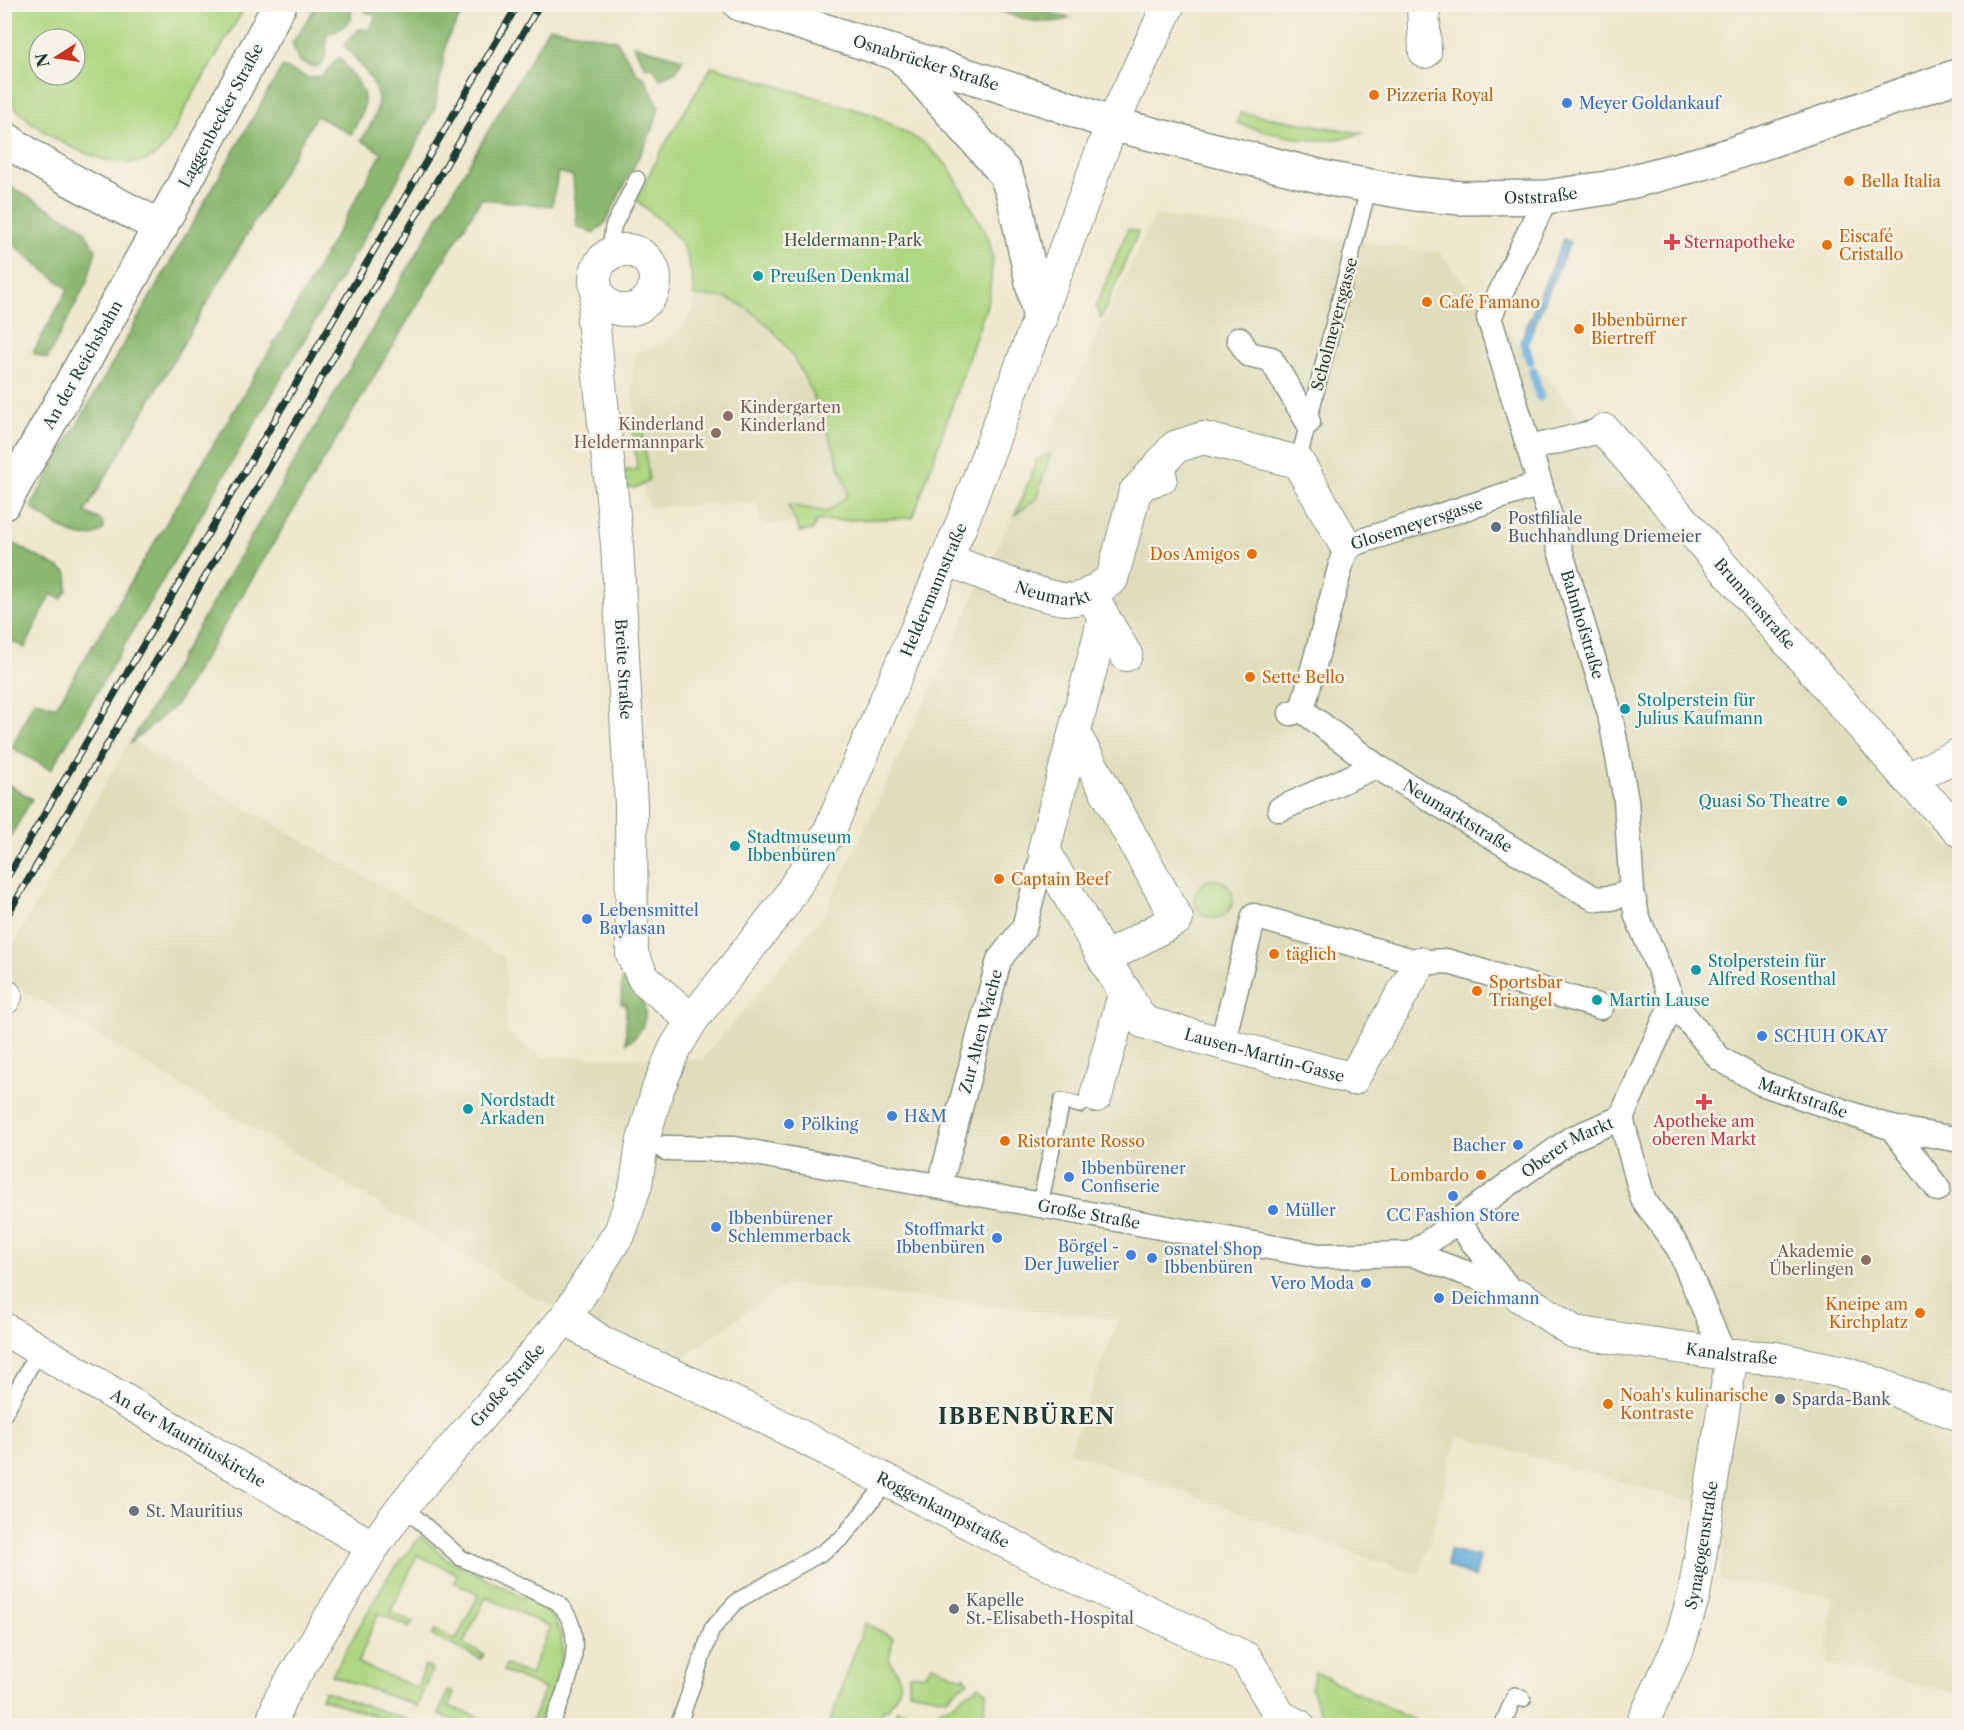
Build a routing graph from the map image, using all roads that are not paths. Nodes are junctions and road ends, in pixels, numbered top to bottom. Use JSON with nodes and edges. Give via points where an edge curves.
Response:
{"nodes":[{"id":1,"x":740,"y":4,"type":"edge"},
{"id":2,"x":1169,"y":4,"type":"edge"},
{"id":3,"x":1423,"y":4,"type":"edge"},
{"id":4,"x":276,"y":11,"type":"edge"},
{"id":5,"x":1425,"y":52,"type":"dead end"},
{"id":6,"x":901,"y":55,"type":"junction"},
{"id":7,"x":1959,"y":75,"type":"edge"},
{"id":8,"x":1112,"y":124,"type":"junction"},
{"id":9,"x":4,"y":138,"type":"edge"},
{"id":10,"x":637,"y":179,"type":"dead end"},
{"id":11,"x":1369,"y":186,"type":"junction"},
{"id":12,"x":1546,"y":197,"type":"junction"},
{"id":13,"x":161,"y":226,"type":"junction"},
{"id":14,"x":609,"y":255,"type":"junction"},
{"id":15,"x":598,"y":294,"type":"junction"},
{"id":16,"x":1040,"y":319,"type":"junction"},
{"id":17,"x":1239,"y":339,"type":"dead end"},
{"id":18,"x":1308,"y":422,"type":"junction"},
{"id":19,"x":1604,"y":430,"type":"joint"},
{"id":20,"x":1530,"y":448,"type":"junction"},
{"id":21,"x":1298,"y":462,"type":"junction"},
{"id":22,"x":1540,"y":484,"type":"junction"},
{"id":23,"x":4,"y":503,"type":"edge"},
{"id":24,"x":1346,"y":546,"type":"junction"},
{"id":25,"x":947,"y":559,"type":"junction"},
{"id":26,"x":1098,"y":606,"type":"junction"},
{"id":27,"x":1126,"y":655,"type":"dead end"},
{"id":28,"x":1075,"y":735,"type":"junction"},
{"id":29,"x":1959,"y":754,"type":"edge"},
{"id":30,"x":1376,"y":766,"type":"junction"},
{"id":31,"x":1908,"y":779,"type":"junction"},
{"id":32,"x":1280,"y":809,"type":"dead end"},
{"id":33,"x":1959,"y":831,"type":"edge"},
{"id":34,"x":1044,"y":850,"type":"junction"},
{"id":35,"x":1632,"y":892,"type":"junction"},
{"id":36,"x":1104,"y":960,"type":"junction"},
{"id":37,"x":1420,"y":963,"type":"junction"},
{"id":38,"x":1125,"y":991,"type":"junction"},
{"id":39,"x":1673,"y":1002,"type":"junction"},
{"id":40,"x":1601,"y":1007,"type":"dead end"},
{"id":41,"x":692,"y":1020,"type":"junction"},
{"id":42,"x":1222,"y":1044,"type":"junction"},
{"id":43,"x":1096,"y":1096,"type":"joint"},
{"id":44,"x":1621,"y":1118,"type":"junction"},
{"id":45,"x":1892,"y":1128,"type":"junction"},
{"id":46,"x":1959,"y":1140,"type":"edge"},
{"id":47,"x":666,"y":1148,"type":"dead end"},
{"id":48,"x":940,"y":1185,"type":"junction"},
{"id":49,"x":1938,"y":1189,"type":"dead end"},
{"id":50,"x":1040,"y":1204,"type":"junction"},
{"id":51,"x":1458,"y":1222,"type":"junction"},
{"id":52,"x":1412,"y":1254,"type":"junction"},
{"id":53,"x":1514,"y":1292,"type":"junction"},
{"id":54,"x":566,"y":1317,"type":"junction"},
{"id":55,"x":4,"y":1329,"type":"edge"},
{"id":56,"x":39,"y":1350,"type":"junction"},
{"id":57,"x":1728,"y":1354,"type":"junction"},
{"id":58,"x":4,"y":1414,"type":"edge"},
{"id":59,"x":1959,"y":1415,"type":"edge"},
{"id":60,"x":888,"y":1481,"type":"junction"},
{"id":61,"x":403,"y":1506,"type":"junction"},
{"id":62,"x":372,"y":1547,"type":"junction"},
{"id":63,"x":1523,"y":1699,"type":"dead end"},
{"id":64,"x":271,"y":1725,"type":"edge"},
{"id":65,"x":551,"y":1725,"type":"edge"},
{"id":66,"x":678,"y":1725,"type":"edge"},
{"id":67,"x":1299,"y":1725,"type":"edge"},
{"id":68,"x":1502,"y":1725,"type":"edge"},
{"id":69,"x":1641,"y":1725,"type":"edge"}],
"edges":[{"from":1,"to":6,"type":"main road","name":"Osnabrücker Straße"},
{"from":2,"to":8,"type":"street","name":"Heldermannstraße"},
{"from":3,"to":5,"type":"street"},
{"from":4,"to":13,"type":"main road","name":"Laggenbecker Straße"},
{"from":6,"to":8,"type":"main road","name":"Osnabrücker Straße"},
{"from":6,"to":16,"type":"main road","via":[[1005,173]]},
{"from":7,"to":12,"type":"main road","name":"Oststraße","via":[[1717,159],[1607,188]]},
{"from":8,"to":11,"type":"main road","name":"Oststraße"},
{"from":8,"to":16,"type":"street","name":"Heldermannstraße"},
{"from":9,"to":13,"type":"main road","via":[[80,186]]},
{"from":10,"to":14,"type":"lane","name":"Breite Straße","via":[[612,227]]},
{"from":11,"to":12,"type":"main road","name":"Oststraße","via":[[1462,198]]},
{"from":11,"to":18,"type":"lane","name":"Scholmeyersgasse"},
{"from":12,"to":20,"type":"street","name":"Bahnhofstraße","via":[[1489,317]]},
{"from":13,"to":23,"type":"main road","name":"An der Reichsbahn"},
{"from":14,"to":15,"type":"street","name":"Breite Straße","via":[[597,268]]},
{"from":14,"to":15,"type":"street","via":[[626,250],[642,255],[653,269],[654,290],[641,306],[628,310],[608,305]]},
{"from":15,"to":41,"type":"street","name":"Breite Straße","via":[[593,320],[617,544],[628,750],[632,954],[644,979]]},
{"from":16,"to":25,"type":"street","name":"Heldermannstraße"},
{"from":17,"to":18,"type":"street","via":[[1248,354],[1271,359]]},
{"from":18,"to":21,"type":"lane","name":"Scholmeyersgasse"},
{"from":19,"to":20,"type":"street","name":"Brunnenstraße"},
{"from":19,"to":31,"type":"street","name":"Brunnenstraße"},
{"from":20,"to":22,"type":"street","name":"Bahnhofstraße"},
{"from":21,"to":24,"type":"street","name":"Glosemeyersgasse"},
{"from":21,"to":26,"type":"street","name":"Neumarkt","via":[[1203,438],[1176,447],[1152,480],[1136,492],[1112,579]]},
{"from":22,"to":24,"type":"street","name":"Glosemeyersgasse"},
{"from":22,"to":35,"type":"street","name":"Bahnhofstraße","via":[[1610,714],[1626,800]]},
{"from":24,"to":30,"type":"street","name":"Neumarktstraße","via":[[1296,712]]},
{"from":25,"to":26,"type":"street","name":"Neumarkt","via":[[1025,589]]},
{"from":25,"to":41,"type":"street","name":"Heldermannstraße","via":[[829,832],[784,904]]},
{"from":26,"to":27,"type":"street"},
{"from":26,"to":28,"type":"street"},
{"from":28,"to":34,"type":"street"},
{"from":28,"to":36,"type":"street","via":[[1177,919]]},
{"from":29,"to":31,"type":"street"},
{"from":30,"to":32,"type":"street","via":[[1340,775]]},
{"from":30,"to":35,"type":"street","name":"Neumarktstraße","via":[[1595,899]]},
{"from":31,"to":33,"type":"street","name":"Brunnenstraße"},
{"from":34,"to":36,"type":"street","name":"Lausen-Martin-Gasse"},
{"from":34,"to":48,"type":"street","name":"Zur Alten Wache","via":[[1024,928],[999,960]]},
{"from":35,"to":39,"type":"street","via":[[1637,916]]},
{"from":36,"to":38,"type":"street","name":"Lausen-Martin-Gasse"},
{"from":37,"to":40,"type":"street","via":[[1446,961]]},
{"from":37,"to":42,"type":"street","name":"Lausen-Martin-Gasse","via":[[1353,1079]]},
{"from":37,"to":42,"type":"street","via":[[1254,916]]},
{"from":38,"to":42,"type":"street","name":"Lausen-Martin-Gasse","via":[[1143,1022]]},
{"from":38,"to":43,"type":"street"},
{"from":39,"to":44,"type":"street","name":"Oberer Markt"},
{"from":39,"to":45,"type":"street","name":"Marktstraße","via":[[1719,1058],[1761,1083]]},
{"from":41,"to":54,"type":"street","name":"Große Straße","via":[[658,1089],[621,1230]]},
{"from":43,"to":50,"type":"lane","via":[[1080,1105],[1062,1101]]},
{"from":44,"to":51,"type":"street","name":"Oberer Markt","via":[[1571,1139]]},
{"from":44,"to":57,"type":"street","via":[[1643,1199],[1679,1249]]},
{"from":45,"to":46,"type":"street","name":"Marktstraße"},
{"from":45,"to":49,"type":"street"},
{"from":47,"to":48,"type":"street","name":"Große Straße","via":[[734,1149]]},
{"from":48,"to":50,"type":"street","name":"Große Straße"},
{"from":50,"to":52,"type":"street","name":"Große Straße","via":[[1319,1256]]},
{"from":51,"to":52,"type":"street","name":"Oberer Markt"},
{"from":51,"to":53,"type":"street"},
{"from":52,"to":53,"type":"street","name":"Große Straße"},
{"from":53,"to":57,"type":"street","name":"Kanalstraße","via":[[1574,1332]]},
{"from":54,"to":60,"type":"street","name":"Roggenkampstraße","via":[[603,1343],[754,1412]]},
{"from":54,"to":61,"type":"street","name":"Große Straße"},
{"from":55,"to":56,"type":"street","name":"An der Mauritiuskirche"},
{"from":56,"to":58,"type":"lane"},
{"from":56,"to":62,"type":"street","name":"An der Mauritiuskirche"},
{"from":57,"to":59,"type":"street","name":"Kanalstraße","via":[[1774,1358],[1848,1373]]},
{"from":57,"to":69,"type":"street","name":"Synagogenstraße","via":[[1694,1595],[1679,1645]]},
{"from":60,"to":66,"type":"lane","via":[[842,1538],[737,1601],[712,1629]]},
{"from":60,"to":67,"type":"street","name":"Roggenkampstraße","via":[[1056,1568],[1246,1658],[1280,1716]]},
{"from":61,"to":62,"type":"street","name":"Große Straße"},
{"from":61,"to":65,"type":"lane","via":[[461,1558],[558,1602],[566,1610],[571,1620],[574,1658],[569,1683]]},
{"from":62,"to":64,"type":"street","name":"Große Straße","via":[[280,1699]]},
{"from":63,"to":68,"type":"lane","via":[[1515,1695]]}]}
